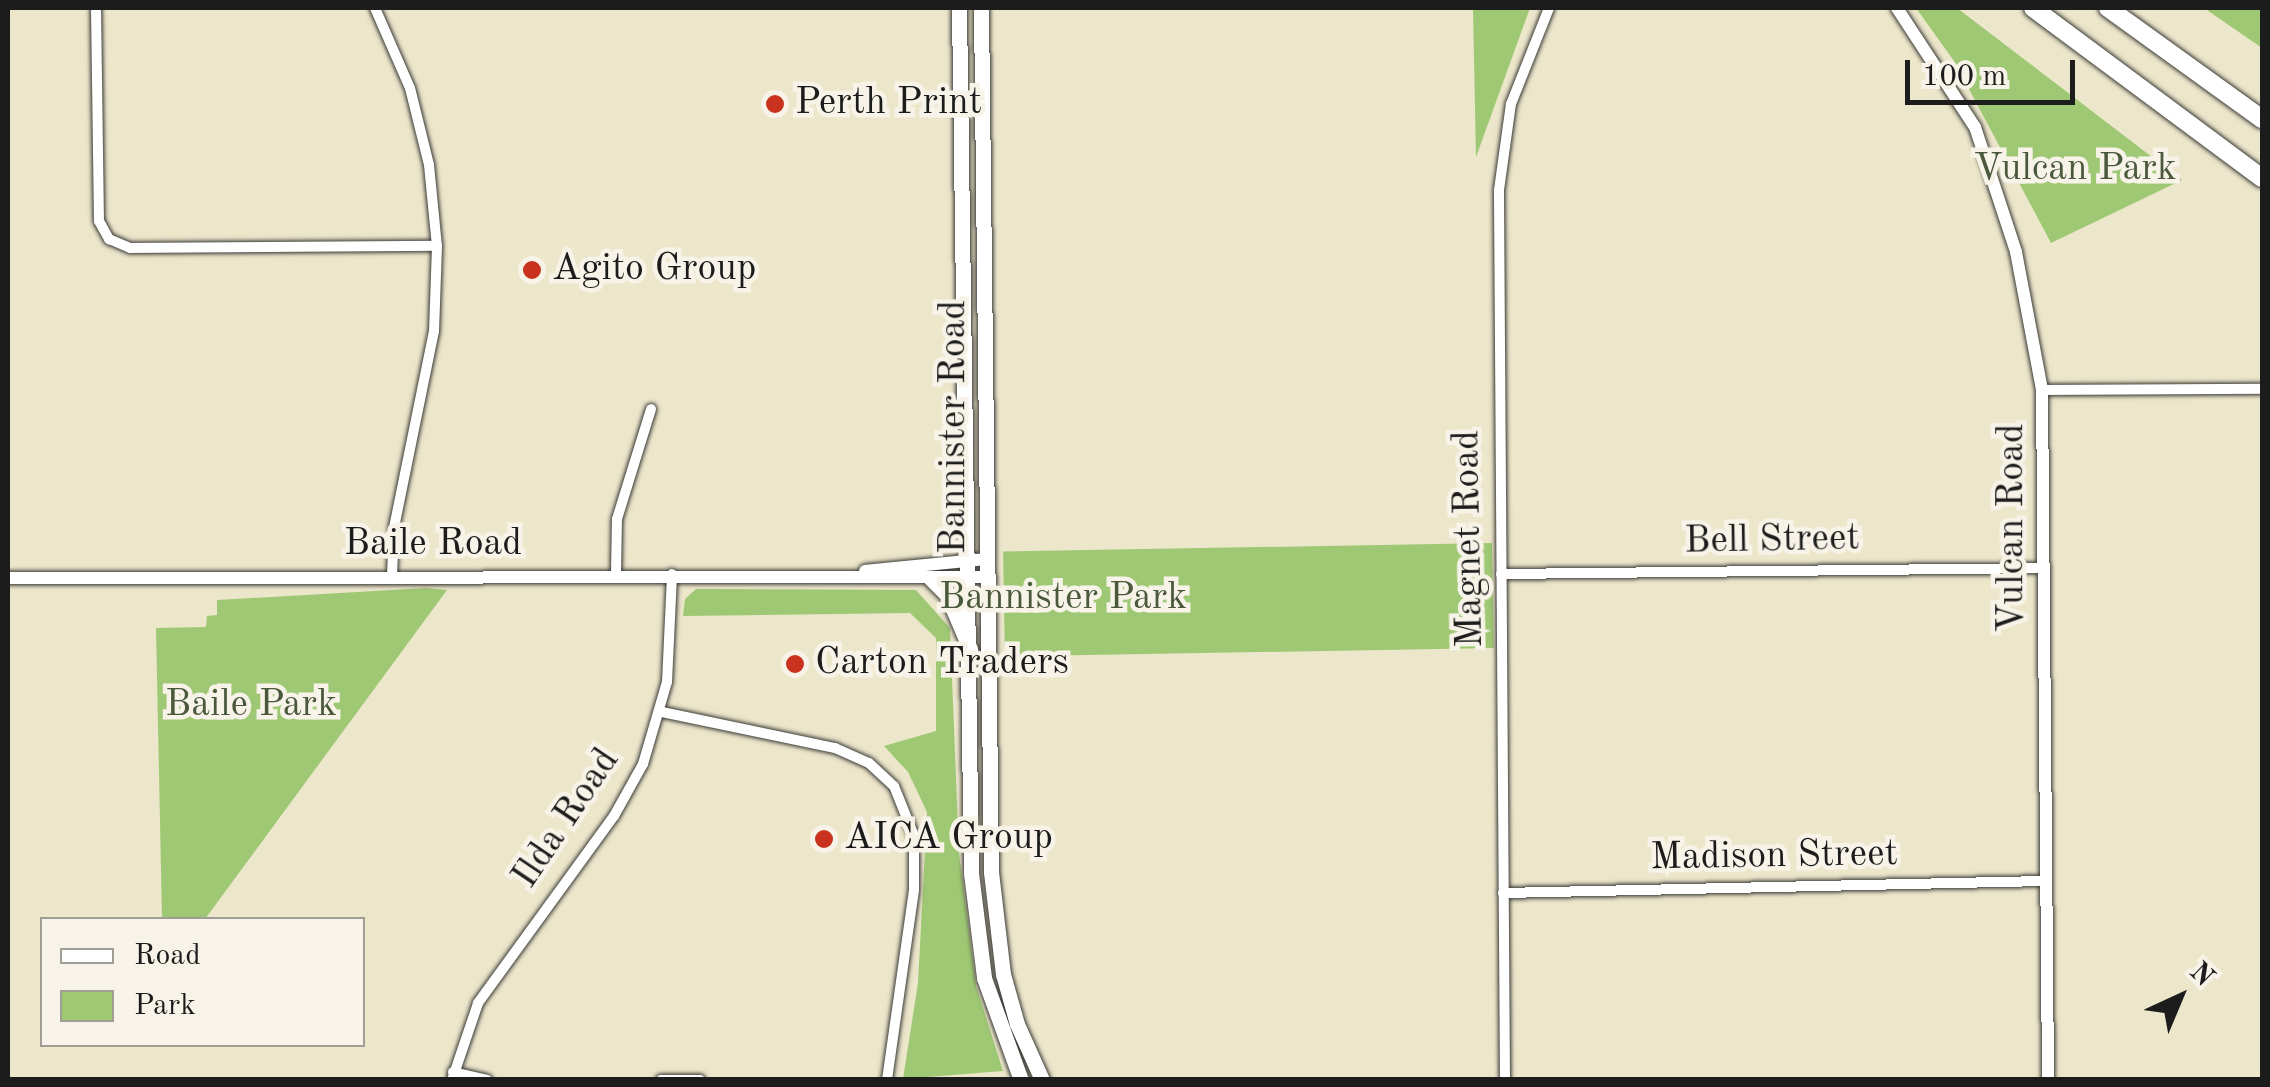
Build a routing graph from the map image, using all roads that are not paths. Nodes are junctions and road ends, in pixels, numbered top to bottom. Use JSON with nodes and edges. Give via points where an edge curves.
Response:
{"nodes":[{"id":1,"x":96,"y":8,"type":"edge"},
{"id":2,"x":375,"y":8,"type":"edge"},
{"id":3,"x":959,"y":8,"type":"edge"},
{"id":4,"x":982,"y":8,"type":"edge"},
{"id":5,"x":1549,"y":8,"type":"edge"},
{"id":6,"x":1897,"y":8,"type":"edge"},
{"id":7,"x":2033,"y":8,"type":"edge"},
{"id":8,"x":2108,"y":8,"type":"edge"},
{"id":9,"x":2262,"y":116,"type":"edge"},
{"id":10,"x":2262,"y":178,"type":"edge"},
{"id":11,"x":438,"y":246,"type":"junction"},
{"id":12,"x":2262,"y":389,"type":"edge"},
{"id":13,"x":2042,"y":390,"type":"junction"},
{"id":14,"x":651,"y":408,"type":"dead end"},
{"id":15,"x":988,"y":559,"type":"junction"},
{"id":16,"x":968,"y":560,"type":"junction"},
{"id":17,"x":2043,"y":568,"type":"junction"},
{"id":18,"x":858,"y":572,"type":"junction"},
{"id":19,"x":672,"y":573,"type":"junction"},
{"id":20,"x":392,"y":574,"type":"junction"},
{"id":21,"x":616,"y":574,"type":"junction"},
{"id":22,"x":1501,"y":574,"type":"junction"},
{"id":23,"x":968,"y":577,"type":"junction"},
{"id":24,"x":988,"y":577,"type":"junction"},
{"id":25,"x":8,"y":578,"type":"edge"},
{"id":26,"x":930,"y":578,"type":"junction"},
{"id":27,"x":972,"y":653,"type":"junction"},
{"id":28,"x":662,"y":712,"type":"junction"},
{"id":29,"x":2046,"y":881,"type":"junction"},
{"id":30,"x":1504,"y":893,"type":"junction"},
{"id":31,"x":452,"y":1076,"type":"edge"},
{"id":32,"x":487,"y":1080,"type":"edge"},
{"id":33,"x":661,"y":1080,"type":"edge"},
{"id":34,"x":700,"y":1080,"type":"edge"},
{"id":35,"x":887,"y":1080,"type":"edge"},
{"id":36,"x":1021,"y":1080,"type":"edge"},
{"id":37,"x":1042,"y":1080,"type":"edge"},
{"id":38,"x":1505,"y":1080,"type":"edge"},
{"id":39,"x":2048,"y":1080,"type":"edge"}],
"edges":[{"from":1,"to":11,"type":"street","via":[[98,221],[109,240],[130,248]]},
{"from":2,"to":11,"type":"street","via":[[410,88],[429,165]]},
{"from":3,"to":16,"type":"main road","name":"Bannister Road"},
{"from":4,"to":15,"type":"main road","name":"Bannister Road"},
{"from":5,"to":22,"type":"street","name":"Magnet Road","via":[[1519,78],[1503,140]]},
{"from":6,"to":13,"type":"street","name":"Vulcan Road","via":[[1974,126],[2016,252]]},
{"from":7,"to":10,"type":"highway"},
{"from":8,"to":9,"type":"highway"},
{"from":11,"to":20,"type":"street","via":[[434,331],[394,528]]},
{"from":12,"to":13,"type":"street"},
{"from":13,"to":17,"type":"street","name":"Vulcan Road"},
{"from":14,"to":21,"type":"street","via":[[617,519]]},
{"from":15,"to":16,"type":"street","name":"Baile Road"},
{"from":15,"to":24,"type":"main road","name":"Bannister Road"},
{"from":16,"to":18,"type":"street","name":"Baile Road"},
{"from":16,"to":23,"type":"main road","name":"Bannister Road"},
{"from":17,"to":22,"type":"street","name":"Bell Street"},
{"from":17,"to":29,"type":"street","name":"Vulcan Road"},
{"from":18,"to":19,"type":"street","name":"Baile Road"},
{"from":18,"to":26,"type":"street","name":"Baile Road"},
{"from":19,"to":21,"type":"street","name":"Baile Road"},
{"from":19,"to":28,"type":"street","name":"Ilda Road"},
{"from":20,"to":21,"type":"street","name":"Baile Road"},
{"from":20,"to":25,"type":"street","name":"Baile Road"},
{"from":22,"to":30,"type":"street","name":"Magnet Road"},
{"from":23,"to":24,"type":"street","name":"Baile Road"},
{"from":23,"to":26,"type":"street","name":"Baile Road"},
{"from":23,"to":27,"type":"main road","name":"Bannister Road"},
{"from":24,"to":37,"type":"main road","name":"Bannister Road","via":[[991,872],[1016,1024]]},
{"from":26,"to":27,"type":"main road","via":[[947,595]]},
{"from":27,"to":36,"type":"main road","name":"Bannister Road","via":[[973,890],[984,978]]},
{"from":28,"to":31,"type":"street","name":"Ilda Road","via":[[614,816],[478,1004]]},
{"from":28,"to":35,"type":"street","via":[[835,748],[869,763],[894,786],[914,836],[914,890]]},
{"from":29,"to":30,"type":"street","name":"Madison Street"},
{"from":29,"to":39,"type":"street","name":"Vulcan Road"},
{"from":30,"to":38,"type":"street","name":"Magnet Road"},
{"from":31,"to":32,"type":"street"},
{"from":33,"to":34,"type":"street"}]}
